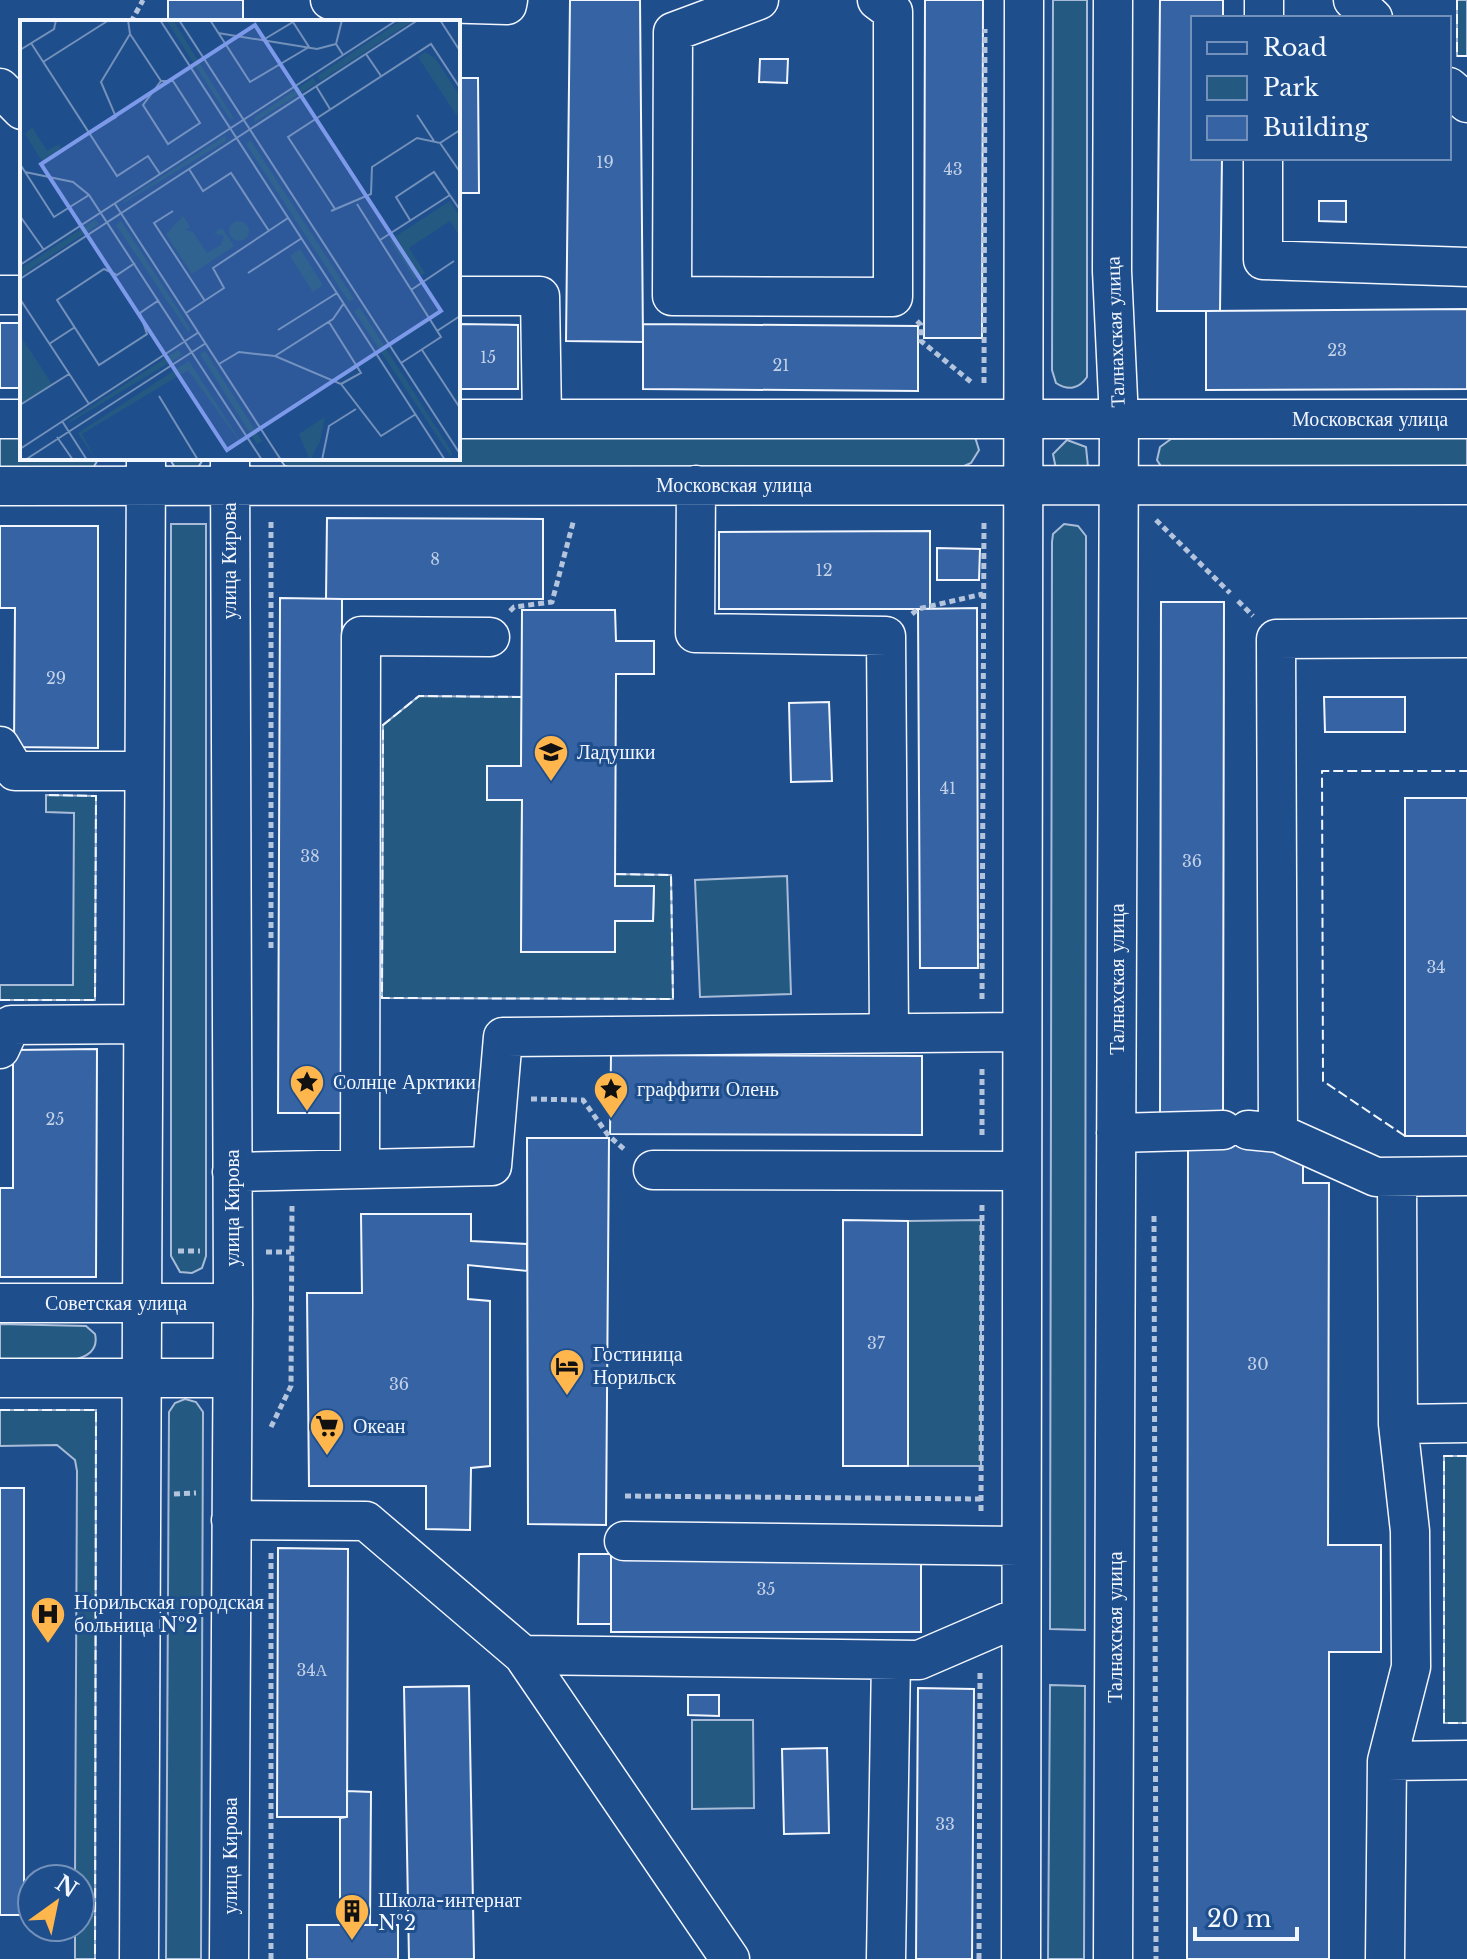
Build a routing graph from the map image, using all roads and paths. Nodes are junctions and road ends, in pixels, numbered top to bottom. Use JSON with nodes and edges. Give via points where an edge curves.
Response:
{"nodes":[{"id":1,"x":143,"y":0,"type":"edge"},
{"id":2,"x":330,"y":0,"type":"edge"},
{"id":3,"x":508,"y":0,"type":"edge"},
{"id":4,"x":759,"y":0,"type":"edge"},
{"id":5,"x":877,"y":0,"type":"edge"},
{"id":6,"x":1024,"y":0,"type":"edge"},
{"id":7,"x":1113,"y":0,"type":"edge"},
{"id":8,"x":1353,"y":0,"type":"edge"},
{"id":9,"x":985,"y":16,"type":"dead end"},
{"id":10,"x":1371,"y":16,"type":"edge"},
{"id":11,"x":132,"y":20,"type":"edge"},
{"id":12,"x":0,"y":88,"type":"edge"},
{"id":13,"x":20,"y":108,"type":"edge"},
{"id":14,"x":1263,"y":160,"type":"edge"},
{"id":15,"x":1467,"y":267,"type":"edge"},
{"id":16,"x":460,"y":296,"type":"edge"},
{"id":17,"x":893,"y":297,"type":"junction"},
{"id":18,"x":460,"y":419,"type":"edge"},
{"id":19,"x":542,"y":419,"type":"junction"},
{"id":20,"x":1024,"y":419,"type":"junction"},
{"id":21,"x":1119,"y":419,"type":"junction"},
{"id":22,"x":1467,"y":419,"type":"edge"},
{"id":23,"x":146,"y":472,"type":"edge"},
{"id":24,"x":229,"y":472,"type":"edge"},
{"id":25,"x":696,"y":485,"type":"junction"},
{"id":26,"x":1024,"y":485,"type":"junction"},
{"id":27,"x":1118,"y":485,"type":"junction"},
{"id":28,"x":1467,"y":485,"type":"edge"},
{"id":29,"x":0,"y":486,"type":"edge"},
{"id":30,"x":271,"y":513,"type":"dead end"},
{"id":31,"x":576,"y":513,"type":"dead end"},
{"id":32,"x":984,"y":513,"type":"dead end"},
{"id":33,"x":1150,"y":513,"type":"dead end"},
{"id":34,"x":1230,"y":593,"type":"dead end"},
{"id":35,"x":983,"y":594,"type":"junction"},
{"id":36,"x":1238,"y":601,"type":"dead end"},
{"id":37,"x":514,"y":607,"type":"dead end"},
{"id":38,"x":930,"y":609,"type":"dead end"},
{"id":39,"x":1248,"y":612,"type":"dead end"},
{"id":40,"x":490,"y":637,"type":"dead end"},
{"id":41,"x":1467,"y":638,"type":"edge"},
{"id":42,"x":0,"y":746,"type":"edge"},
{"id":43,"x":144,"y":771,"type":"junction"},
{"id":44,"x":271,"y":951,"type":"dead end"},
{"id":45,"x":142,"y":1024,"type":"junction"},
{"id":46,"x":889,"y":1032,"type":"junction"},
{"id":47,"x":982,"y":1032,"type":"junction"},
{"id":48,"x":1022,"y":1032,"type":"junction"},
{"id":49,"x":0,"y":1049,"type":"edge"},
{"id":50,"x":498,"y":1099,"type":"junction"},
{"id":51,"x":1250,"y":1131,"type":"junction"},
{"id":52,"x":1116,"y":1133,"type":"junction"},
{"id":53,"x":360,"y":1168,"type":"junction"},
{"id":54,"x":653,"y":1170,"type":"joint"},
{"id":55,"x":292,"y":1171,"type":"junction"},
{"id":56,"x":982,"y":1171,"type":"junction"},
{"id":57,"x":1022,"y":1171,"type":"junction"},
{"id":58,"x":232,"y":1172,"type":"junction"},
{"id":59,"x":1467,"y":1176,"type":"edge"},
{"id":60,"x":1397,"y":1177,"type":"junction"},
{"id":61,"x":0,"y":1303,"type":"edge"},
{"id":62,"x":140,"y":1303,"type":"junction"},
{"id":63,"x":233,"y":1303,"type":"junction"},
{"id":64,"x":0,"y":1378,"type":"edge"},
{"id":65,"x":139,"y":1378,"type":"junction"},
{"id":66,"x":232,"y":1378,"type":"junction"},
{"id":67,"x":1467,"y":1423,"type":"edge"},
{"id":68,"x":1398,"y":1424,"type":"junction"},
{"id":69,"x":271,"y":1438,"type":"dead end"},
{"id":70,"x":139,"y":1494,"type":"junction"},
{"id":71,"x":625,"y":1496,"type":"dead end"},
{"id":72,"x":981,"y":1499,"type":"junction"},
{"id":73,"x":231,"y":1507,"type":"junction"},
{"id":74,"x":271,"y":1520,"type":"junction"},
{"id":75,"x":624,"y":1541,"type":"dead end"},
{"id":76,"x":981,"y":1546,"type":"junction"},
{"id":77,"x":1021,"y":1546,"type":"junction"},
{"id":78,"x":1021,"y":1616,"type":"junction"},
{"id":79,"x":980,"y":1633,"type":"junction"},
{"id":80,"x":523,"y":1655,"type":"junction"},
{"id":81,"x":891,"y":1660,"type":"junction"},
{"id":82,"x":1467,"y":1760,"type":"edge"},
{"id":83,"x":1387,"y":1761,"type":"junction"},
{"id":84,"x":139,"y":1959,"type":"edge"},
{"id":85,"x":229,"y":1959,"type":"edge"},
{"id":86,"x":271,"y":1959,"type":"edge"},
{"id":87,"x":730,"y":1959,"type":"edge"},
{"id":88,"x":886,"y":1959,"type":"edge"},
{"id":89,"x":979,"y":1959,"type":"edge"},
{"id":90,"x":1021,"y":1959,"type":"edge"},
{"id":91,"x":1113,"y":1959,"type":"edge"},
{"id":92,"x":1385,"y":1959,"type":"edge"}],
"edges":[{"from":1,"to":11,"type":"path"},
{"from":2,"to":3,"type":"street","via":[[507,5]]},
{"from":4,"to":17,"type":"street","via":[[673,32],[672,296]]},
{"from":5,"to":17,"type":"street","via":[[893,12]]},
{"from":6,"to":20,"type":"street"},
{"from":7,"to":21,"type":"street","name":"Талнахская улица","via":[[1112,271]]},
{"from":8,"to":10,"type":"street"},
{"from":9,"to":17,"type":"path","via":[[984,393],[921,341],[921,325]]},
{"from":12,"to":13,"type":"street"},
{"from":14,"to":15,"type":"street","via":[[1263,260]]},
{"from":16,"to":19,"type":"street","via":[[540,296]]},
{"from":18,"to":19,"type":"street","name":"Московская улица"},
{"from":19,"to":20,"type":"street","name":"Московская улица"},
{"from":20,"to":21,"type":"street","name":"Московская улица"},
{"from":20,"to":26,"type":"street"},
{"from":21,"to":22,"type":"street","name":"Московская улица"},
{"from":21,"to":27,"type":"street","name":"Талнахская улица"},
{"from":23,"to":24,"type":"street","name":"Московская улица"},
{"from":23,"to":29,"type":"street","name":"Московская улица"},
{"from":23,"to":43,"type":"street"},
{"from":24,"to":25,"type":"street","name":"Московская улица"},
{"from":24,"to":58,"type":"street","name":"улица Кирова"},
{"from":25,"to":26,"type":"street","name":"Московская улица"},
{"from":25,"to":46,"type":"street","via":[[695,633],[886,636]]},
{"from":26,"to":27,"type":"street","name":"Московская улица"},
{"from":26,"to":48,"type":"street"},
{"from":27,"to":28,"type":"street","name":"Московская улица"},
{"from":27,"to":52,"type":"street","name":"Талнахская улица"},
{"from":30,"to":44,"type":"path"},
{"from":31,"to":37,"type":"path","via":[[552,602]]},
{"from":32,"to":35,"type":"path"},
{"from":33,"to":34,"type":"path"},
{"from":35,"to":38,"type":"path"},
{"from":35,"to":47,"type":"path"},
{"from":36,"to":39,"type":"path"},
{"from":40,"to":53,"type":"street","via":[[361,636]]},
{"from":41,"to":51,"type":"street","via":[[1276,639]]},
{"from":42,"to":43,"type":"street","via":[[15,771]]},
{"from":43,"to":45,"type":"street"},
{"from":45,"to":49,"type":"street","via":[[11,1025]]},
{"from":45,"to":62,"type":"street"},
{"from":46,"to":47,"type":"street"},
{"from":46,"to":50,"type":"street","via":[[503,1037]]},
{"from":47,"to":48,"type":"street"},
{"from":47,"to":56,"type":"path"},
{"from":48,"to":57,"type":"street"},
{"from":50,"to":53,"type":"street","via":[[492,1166]]},
{"from":50,"to":54,"type":"path","via":[[583,1100],[608,1135]]},
{"from":51,"to":52,"type":"street"},
{"from":51,"to":60,"type":"street","via":[[1376,1177]]},
{"from":52,"to":91,"type":"street","name":"Талнахская улица"},
{"from":53,"to":55,"type":"street"},
{"from":54,"to":56,"type":"street"},
{"from":55,"to":58,"type":"street"},
{"from":55,"to":69,"type":"path","via":[[291,1386],[271,1425]]},
{"from":56,"to":57,"type":"street"},
{"from":56,"to":72,"type":"path"},
{"from":57,"to":77,"type":"street"},
{"from":58,"to":63,"type":"street","name":"улица Кирова"},
{"from":59,"to":60,"type":"street"},
{"from":60,"to":68,"type":"street"},
{"from":61,"to":62,"type":"street","name":"Советская улица"},
{"from":62,"to":63,"type":"street","name":"Советская улица"},
{"from":62,"to":65,"type":"street"},
{"from":63,"to":66,"type":"street","name":"улица Кирова"},
{"from":64,"to":65,"type":"street"},
{"from":65,"to":66,"type":"street"},
{"from":65,"to":70,"type":"street"},
{"from":66,"to":73,"type":"street","name":"улица Кирова"},
{"from":67,"to":68,"type":"street"},
{"from":68,"to":83,"type":"street","via":[[1410,1531],[1411,1667]]},
{"from":70,"to":73,"type":"path"},
{"from":70,"to":84,"type":"street"},
{"from":71,"to":72,"type":"path"},
{"from":72,"to":76,"type":"path"},
{"from":73,"to":74,"type":"street"},
{"from":73,"to":85,"type":"street","name":"улица Кирова"},
{"from":74,"to":80,"type":"street","via":[[366,1521]]},
{"from":74,"to":86,"type":"path"},
{"from":75,"to":76,"type":"street"},
{"from":76,"to":77,"type":"street"},
{"from":77,"to":78,"type":"street"},
{"from":78,"to":79,"type":"street"},
{"from":78,"to":90,"type":"street"},
{"from":79,"to":81,"type":"street","via":[[919,1660]]},
{"from":79,"to":89,"type":"path"},
{"from":80,"to":81,"type":"street"},
{"from":80,"to":87,"type":"street"},
{"from":81,"to":88,"type":"street"},
{"from":82,"to":83,"type":"street"},
{"from":83,"to":92,"type":"street"}]}
